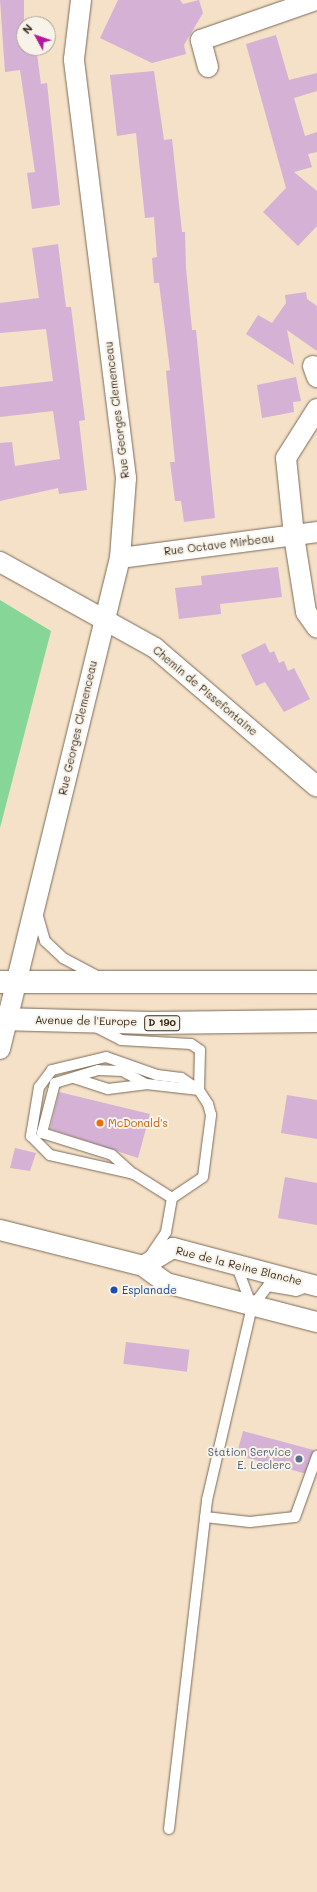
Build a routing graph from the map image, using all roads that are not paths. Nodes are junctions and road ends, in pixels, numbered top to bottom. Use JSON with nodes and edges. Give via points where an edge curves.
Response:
{"nodes":[{"id":1,"x":82,"y":0,"type":"edge"},
{"id":2,"x":316,"y":0,"type":"edge"},
{"id":3,"x":208,"y":67,"type":"dead end"},
{"id":4,"x":317,"y":409,"type":"edge"},
{"id":5,"x":317,"y":532,"type":"edge"},
{"id":6,"x":294,"y":536,"type":"junction"},
{"id":7,"x":120,"y":558,"type":"junction"},
{"id":8,"x":0,"y":562,"type":"edge"},
{"id":9,"x":102,"y":621,"type":"junction"},
{"id":10,"x":317,"y":628,"type":"edge"},
{"id":11,"x":317,"y":787,"type":"edge"},
{"id":12,"x":36,"y":909,"type":"junction"},
{"id":13,"x":105,"y":981,"type":"junction"},
{"id":14,"x":9,"y":982,"type":"edge"},
{"id":15,"x":317,"y":982,"type":"edge"},
{"id":16,"x":4,"y":1019,"type":"edge"},
{"id":17,"x":85,"y":1021,"type":"junction"},
{"id":18,"x":317,"y":1021,"type":"edge"},
{"id":19,"x":0,"y":1049,"type":"edge"},
{"id":20,"x":74,"y":1078,"type":"junction"},
{"id":21,"x":146,"y":1084,"type":"junction"},
{"id":22,"x":199,"y":1090,"type":"junction"},
{"id":23,"x":134,"y":1174,"type":"junction"},
{"id":24,"x":172,"y":1198,"type":"junction"},
{"id":25,"x":0,"y":1230,"type":"edge"},
{"id":26,"x":235,"y":1262,"type":"junction"},
{"id":27,"x":143,"y":1266,"type":"junction"},
{"id":28,"x":315,"y":1285,"type":"edge"},
{"id":29,"x":252,"y":1307,"type":"junction"},
{"id":30,"x":317,"y":1322,"type":"edge"},
{"id":31,"x":317,"y":1456,"type":"edge"},
{"id":32,"x":205,"y":1517,"type":"junction"},
{"id":33,"x":169,"y":1829,"type":"dead end"}],
"edges":[{"from":1,"to":7,"type":"street","name":"Rue Georges Clemenceau","via":[[74,59],[126,478]]},
{"from":2,"to":3,"type":"street","via":[[201,40]]},
{"from":4,"to":6,"type":"street","via":[[286,458]]},
{"from":5,"to":6,"type":"street","name":"Rue Octave Mirbeau"},
{"from":6,"to":7,"type":"street","name":"Rue Octave Mirbeau"},
{"from":6,"to":10,"type":"street","via":[[306,612]]},
{"from":7,"to":9,"type":"street","name":"Rue Georges Clemenceau"},
{"from":8,"to":9,"type":"street","name":"Chemin de Pissefontaine"},
{"from":9,"to":11,"type":"street","name":"Chemin de Pissefontaine","via":[[155,648]]},
{"from":9,"to":12,"type":"street","name":"Rue Georges Clemenceau"},
{"from":12,"to":13,"type":"lane","name":"Rue Georges Clemenceau","via":[[45,940],[63,958]]},
{"from":12,"to":14,"type":"street","name":"Rue Georges Clemenceau"},
{"from":13,"to":14,"type":"main road"},
{"from":13,"to":15,"type":"main road"},
{"from":14,"to":16,"type":"street","name":"Rue Georges Clemenceau"},
{"from":16,"to":17,"type":"main road","name":"Avenue de l'Europe","number":"D 190"},
{"from":16,"to":19,"type":"street","name":"Rue Georges Clemenceau"},
{"from":17,"to":18,"type":"main road","name":"Avenue de l'Europe","number":"D 190"},
{"from":17,"to":22,"type":"lane","via":[[121,1040],[191,1044],[200,1050]]},
{"from":20,"to":21,"type":"lane","via":[[108,1089]]},
{"from":20,"to":21,"type":"lane","via":[[98,1070],[124,1071]]},
{"from":20,"to":23,"type":"lane","via":[[55,1083],[42,1133],[112,1155]]},
{"from":21,"to":22,"type":"lane"},
{"from":22,"to":23,"type":"lane","via":[[181,1078],[157,1074],[106,1057],[52,1070],[39,1087],[31,1136],[50,1155]]},
{"from":22,"to":24,"type":"lane","via":[[210,1115],[203,1178]]},
{"from":23,"to":24,"type":"lane"},
{"from":24,"to":27,"type":"lane","via":[[166,1232]]},
{"from":25,"to":27,"type":"street"},
{"from":26,"to":27,"type":"street","name":"Rue de la Reine Blanche","via":[[173,1248]]},
{"from":26,"to":28,"type":"street","name":"Rue de la Reine Blanche"},
{"from":26,"to":29,"type":"lane"},
{"from":27,"to":29,"type":"street","via":[[166,1283]]},
{"from":28,"to":29,"type":"lane","via":[[296,1291],[268,1286]]},
{"from":29,"to":30,"type":"street"},
{"from":29,"to":32,"type":"lane"},
{"from":31,"to":32,"type":"lane","via":[[295,1517],[250,1522]]},
{"from":32,"to":33,"type":"lane"}]}
